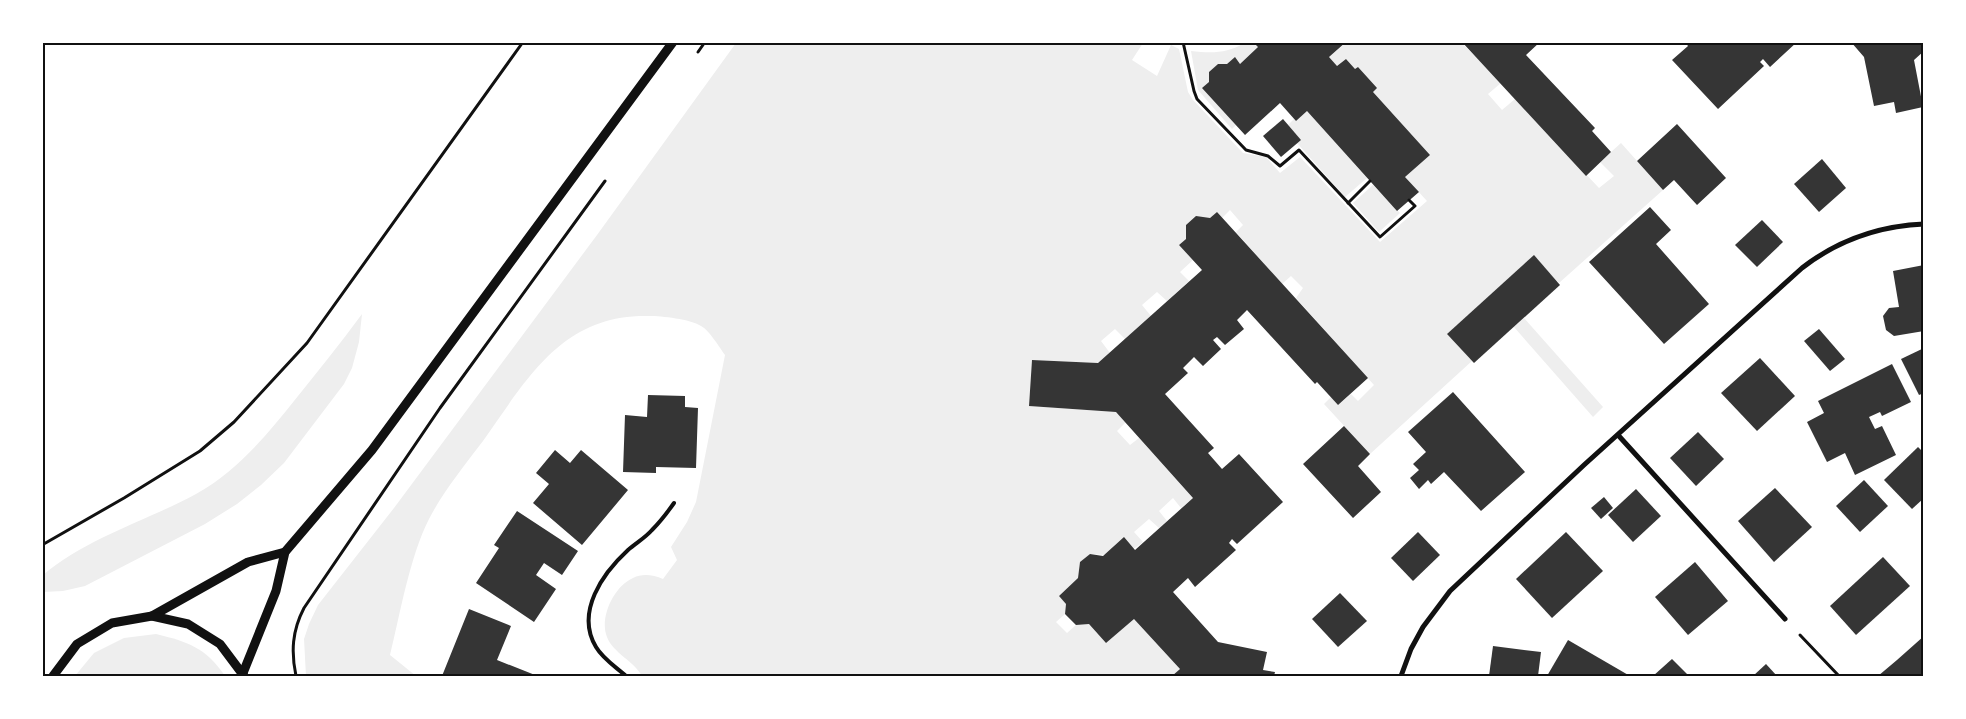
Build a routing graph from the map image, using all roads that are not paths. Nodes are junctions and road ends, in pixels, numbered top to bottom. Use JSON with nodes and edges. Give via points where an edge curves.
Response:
{"nodes":[{"id":1,"x":673,"y":42,"type":"edge"},
{"id":2,"x":1924,"y":224,"type":"edge"},
{"id":3,"x":1618,"y":435,"type":"junction"},
{"id":4,"x":674,"y":503,"type":"dead end"},
{"id":5,"x":285,"y":552,"type":"junction"},
{"id":6,"x":152,"y":616,"type":"junction"},
{"id":7,"x":1785,"y":619,"type":"road end"},
{"id":8,"x":243,"y":675,"type":"edge"},
{"id":9,"x":53,"y":676,"type":"edge"},
{"id":10,"x":626,"y":676,"type":"edge"},
{"id":11,"x":1401,"y":676,"type":"edge"}],
"edges":[{"from":1,"to":5,"type":"street","via":[[372,450]]},
{"from":2,"to":3,"type":"street","via":[[1870,233],[1844,241],[1820,254]]},
{"from":3,"to":7,"type":"street"},
{"from":3,"to":11,"type":"street","via":[[1450,591],[1423,627]]},
{"from":4,"to":10,"type":"lane","via":[[651,532],[621,557],[591,600],[588,616],[591,638],[602,655]]},
{"from":5,"to":6,"type":"street","via":[[248,562]]},
{"from":5,"to":8,"type":"street","via":[[276,591]]},
{"from":6,"to":8,"type":"street","via":[[188,624],[220,644]]},
{"from":6,"to":9,"type":"street","via":[[112,623],[78,644]]}]}
